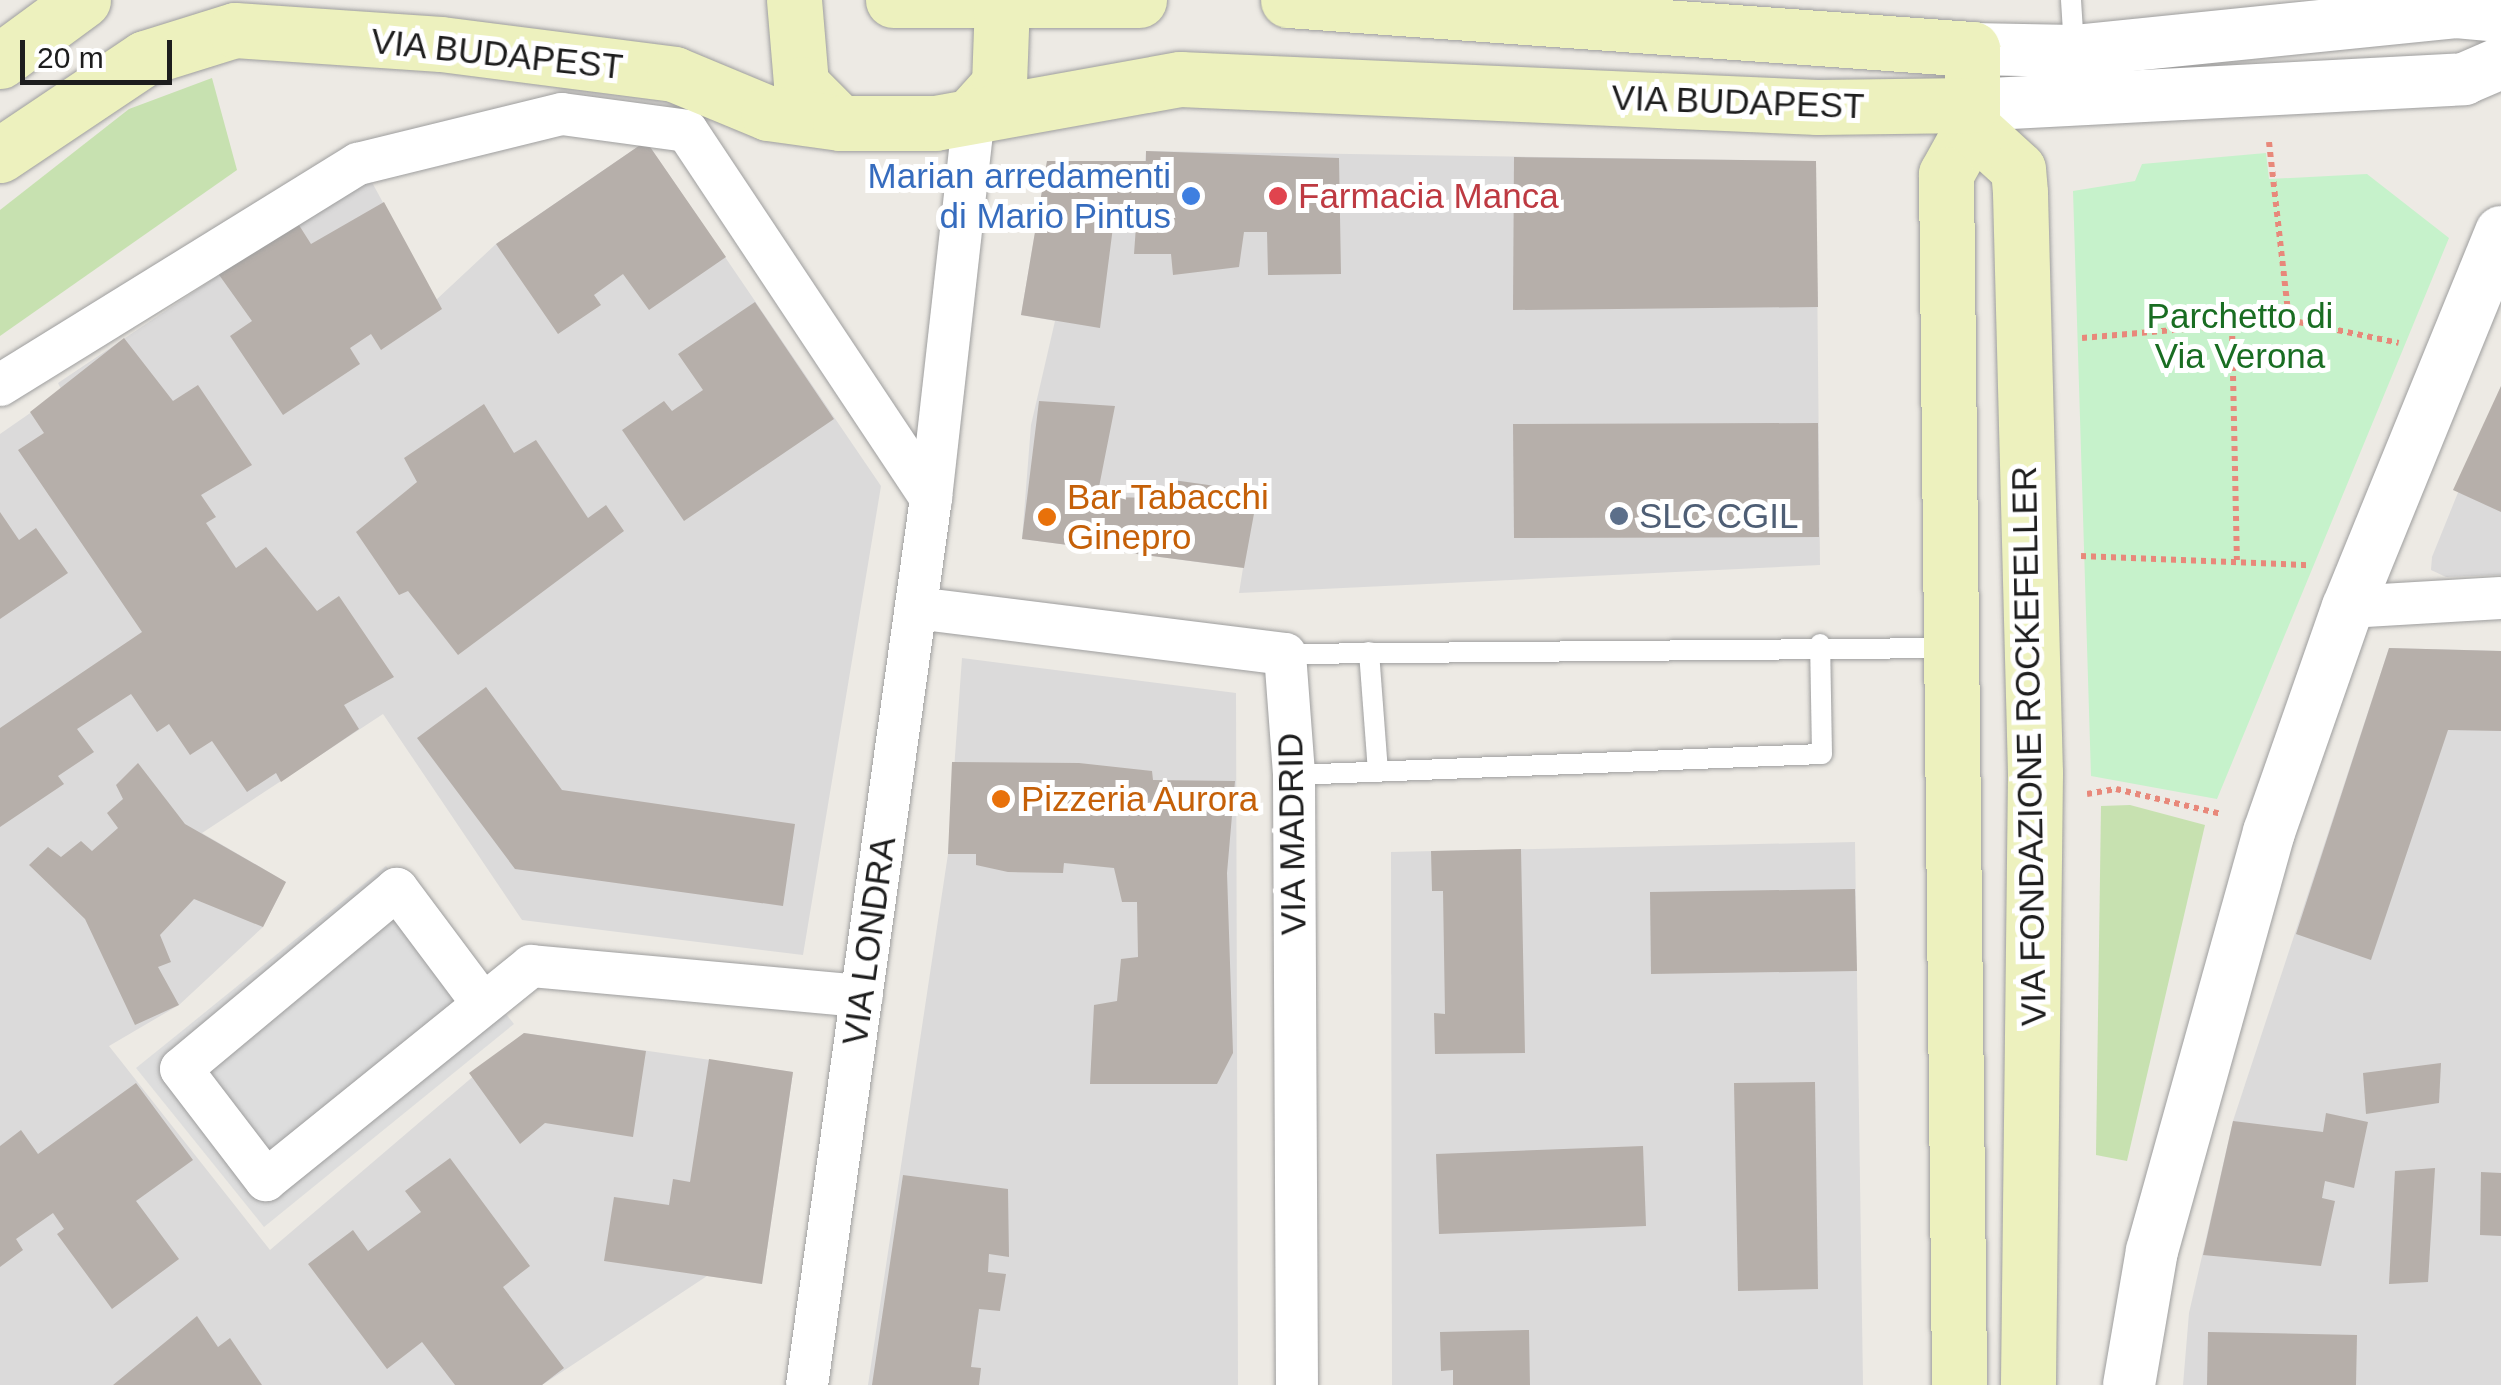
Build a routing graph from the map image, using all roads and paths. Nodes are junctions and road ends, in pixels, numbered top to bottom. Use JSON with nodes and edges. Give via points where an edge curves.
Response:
{"nodes":[{"id":1,"x":83,"y":0,"type":"edge"},
{"id":2,"x":794,"y":0,"type":"edge"},
{"id":3,"x":893,"y":0,"type":"edge"},
{"id":4,"x":1128,"y":0,"type":"edge"},
{"id":5,"x":1139,"y":0,"type":"edge"},
{"id":6,"x":1288,"y":0,"type":"edge"},
{"id":7,"x":2072,"y":0,"type":"edge"},
{"id":8,"x":1002,"y":4,"type":"junction"},
{"id":9,"x":2501,"y":16,"type":"edge"},
{"id":10,"x":1972,"y":48,"type":"junction"},
{"id":11,"x":2074,"y":51,"type":"junction"},
{"id":12,"x":0,"y":61,"type":"edge"},
{"id":13,"x":2501,"y":63,"type":"edge"},
{"id":14,"x":974,"y":112,"type":"junction"},
{"id":15,"x":1972,"y":116,"type":"junction"},
{"id":16,"x":840,"y":123,"type":"junction"},
{"id":17,"x":2268,"y":136,"type":"dead end"},
{"id":18,"x":0,"y":154,"type":"edge"},
{"id":19,"x":2501,"y":232,"type":"edge"},
{"id":20,"x":2290,"y":320,"type":"junction"},
{"id":21,"x":2232,"y":326,"type":"junction"},
{"id":22,"x":2082,"y":338,"type":"dead end"},
{"id":23,"x":2420,"y":346,"type":"dead end"},
{"id":24,"x":0,"y":384,"type":"edge"},
{"id":25,"x":932,"y":498,"type":"junction"},
{"id":26,"x":2081,"y":556,"type":"dead end"},
{"id":27,"x":2237,"y":560,"type":"junction"},
{"id":28,"x":2339,"y":586,"type":"junction"},
{"id":29,"x":2501,"y":598,"type":"edge"},
{"id":30,"x":916,"y":608,"type":"junction"},
{"id":31,"x":1820,"y":644,"type":"junction"},
{"id":32,"x":1956,"y":648,"type":"junction"},
{"id":33,"x":1370,"y":652,"type":"junction"},
{"id":34,"x":1285,"y":654,"type":"junction"},
{"id":35,"x":1378,"y":772,"type":"junction"},
{"id":36,"x":1294,"y":774,"type":"junction"},
{"id":37,"x":2081,"y":794,"type":"dead end"},
{"id":38,"x":2222,"y":814,"type":"dead end"},
{"id":39,"x":862,"y":996,"type":"junction"},
{"id":40,"x":483,"y":1004,"type":"junction"},
{"id":41,"x":807,"y":1385,"type":"edge"},
{"id":42,"x":1297,"y":1385,"type":"edge"},
{"id":43,"x":1959,"y":1385,"type":"edge"},
{"id":44,"x":2028,"y":1385,"type":"edge"},
{"id":45,"x":2130,"y":1385,"type":"edge"}],
"edges":[{"from":1,"to":12,"type":"main road"},
{"from":2,"to":16,"type":"main road","via":[[801,84]]},
{"from":3,"to":8,"type":"main road"},
{"from":4,"to":5,"type":"main road"},
{"from":4,"to":8,"type":"main road"},
{"from":6,"to":10,"type":"main road","name":"VIA BUDAPEST"},
{"from":7,"to":11,"type":"lane"},
{"from":8,"to":14,"type":"main road","via":[[999,84]]},
{"from":9,"to":11,"type":"street","name":"VIA BUDAPEST","via":[[2456,12]]},
{"from":10,"to":11,"type":"street","name":"VIA BUDAPEST"},
{"from":10,"to":15,"type":"main road","name":"VIA FONDAZIONE ROCKEFELLER"},
{"from":13,"to":15,"type":"street","name":"VIA BUDAPEST","via":[[2464,79]]},
{"from":14,"to":15,"type":"main road","name":"VIA BUDAPEST","via":[[1180,79]]},
{"from":14,"to":16,"type":"main road","name":"VIA BUDAPEST","via":[[935,123]]},
{"from":14,"to":25,"type":"street","name":"VIA LONDRA"},
{"from":15,"to":32,"type":"main road","name":"VIA FONDAZIONE ROCKEFELLER","via":[[1946,174]]},
{"from":15,"to":44,"type":"main road","name":"VIA FONDAZIONE ROCKEFELLER","via":[[2018,168],[2019,181],[2035,773]]},
{"from":16,"to":18,"type":"main road","name":"VIA BUDAPEST","via":[[768,113],[674,74],[441,44],[235,30],[144,58]]},
{"from":17,"to":20,"type":"path"},
{"from":19,"to":28,"type":"street"},
{"from":20,"to":21,"type":"path"},
{"from":20,"to":23,"type":"path"},
{"from":21,"to":22,"type":"path"},
{"from":21,"to":27,"type":"path"},
{"from":24,"to":25,"type":"street","name":"VIA BUDAPEST","via":[[358,164],[562,114],[686,131]]},
{"from":25,"to":30,"type":"street","name":"VIA LONDRA"},
{"from":26,"to":27,"type":"path"},
{"from":27,"to":28,"type":"path"},
{"from":28,"to":29,"type":"street"},
{"from":28,"to":45,"type":"street","via":[[2152,1250]]},
{"from":30,"to":34,"type":"street"},
{"from":30,"to":39,"type":"street","name":"VIA LONDRA"},
{"from":31,"to":32,"type":"lane"},
{"from":31,"to":33,"type":"lane"},
{"from":31,"to":35,"type":"lane","via":[[1822,754]]},
{"from":32,"to":43,"type":"main road","name":"VIA FONDAZIONE ROCKEFELLER"},
{"from":33,"to":34,"type":"lane"},
{"from":33,"to":35,"type":"lane"},
{"from":34,"to":36,"type":"street","name":"VIA MADRID"},
{"from":35,"to":36,"type":"lane"},
{"from":36,"to":42,"type":"street","name":"VIA MADRID"},
{"from":37,"to":38,"type":"path","via":[[2116,789]]},
{"from":39,"to":40,"type":"street","via":[[531,966]]},
{"from":39,"to":41,"type":"street","name":"VIA LONDRA"},
{"from":40,"to":40,"type":"street","via":[[266,1180],[181,1069],[397,890]]}]}
